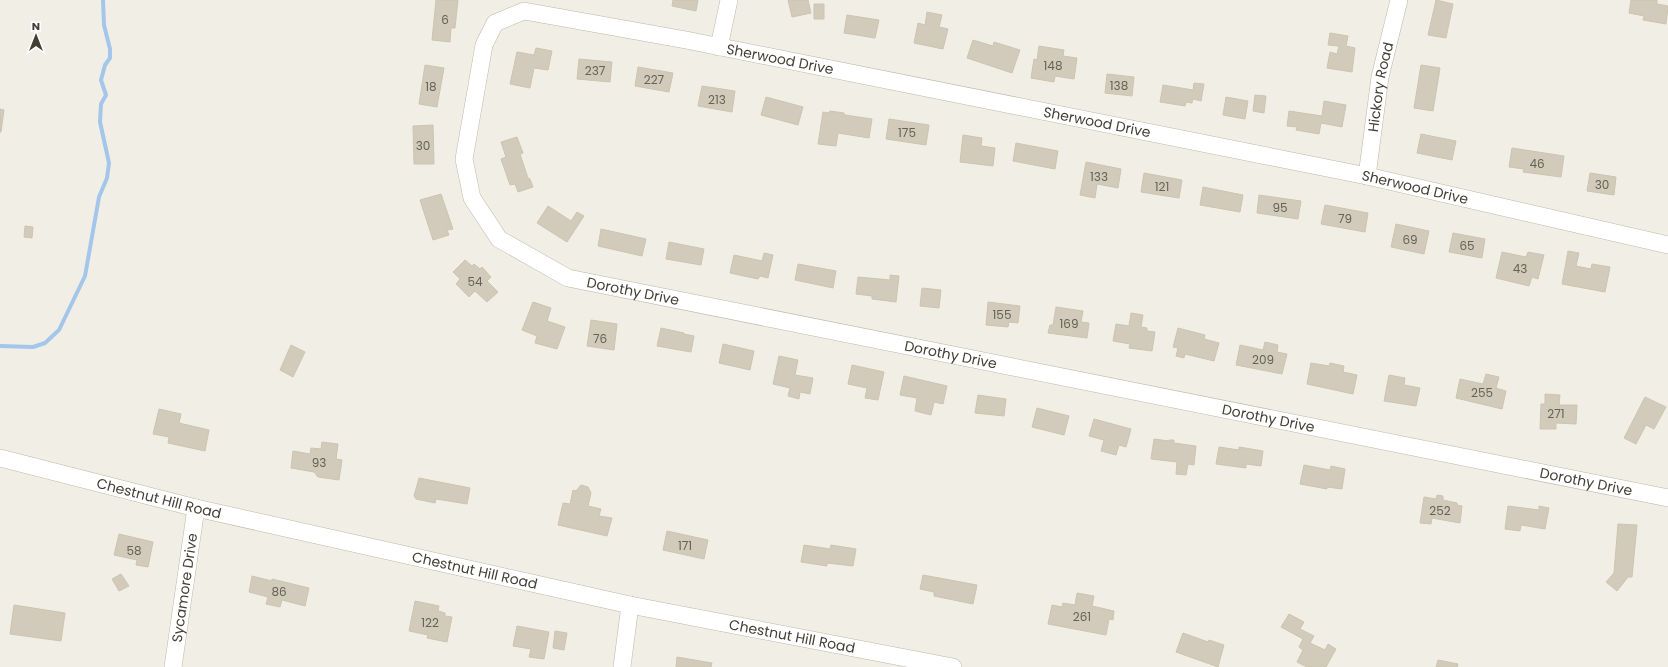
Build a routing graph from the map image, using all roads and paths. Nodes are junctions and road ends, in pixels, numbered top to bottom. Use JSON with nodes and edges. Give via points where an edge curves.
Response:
{"nodes":[{"id":1,"x":730,"y":0,"type":"edge"},
{"id":2,"x":1399,"y":0,"type":"edge"},
{"id":3,"x":524,"y":11,"type":"joint"},
{"id":4,"x":719,"y":47,"type":"junction"},
{"id":5,"x":1367,"y":176,"type":"junction"},
{"id":6,"x":1668,"y":245,"type":"edge"},
{"id":7,"x":0,"y":458,"type":"edge"},
{"id":8,"x":1668,"y":498,"type":"edge"},
{"id":9,"x":196,"y":508,"type":"junction"},
{"id":10,"x":630,"y":605,"type":"junction"},
{"id":11,"x":173,"y":667,"type":"edge"},
{"id":12,"x":622,"y":667,"type":"edge"},
{"id":13,"x":953,"y":667,"type":"edge"}],
"edges":[{"from":1,"to":4,"type":"street"},
{"from":2,"to":5,"type":"street","name":"Hickory Road","via":[[1380,77]]},
{"from":3,"to":4,"type":"street","name":"Sherwood Drive"},
{"from":3,"to":8,"type":"street","name":"Dorothy Drive","via":[[495,22],[484,45],[464,159],[472,198],[499,239],[568,278]]},
{"from":4,"to":5,"type":"street","name":"Sherwood Drive"},
{"from":5,"to":6,"type":"street","name":"Sherwood Drive"},
{"from":7,"to":9,"type":"street","name":"Chestnut Hill Road"},
{"from":9,"to":10,"type":"street","name":"Chestnut Hill Road"},
{"from":9,"to":11,"type":"street","name":"Sycamore Drive"},
{"from":10,"to":12,"type":"street"},
{"from":10,"to":13,"type":"street","name":"Chestnut Hill Road"}]}
